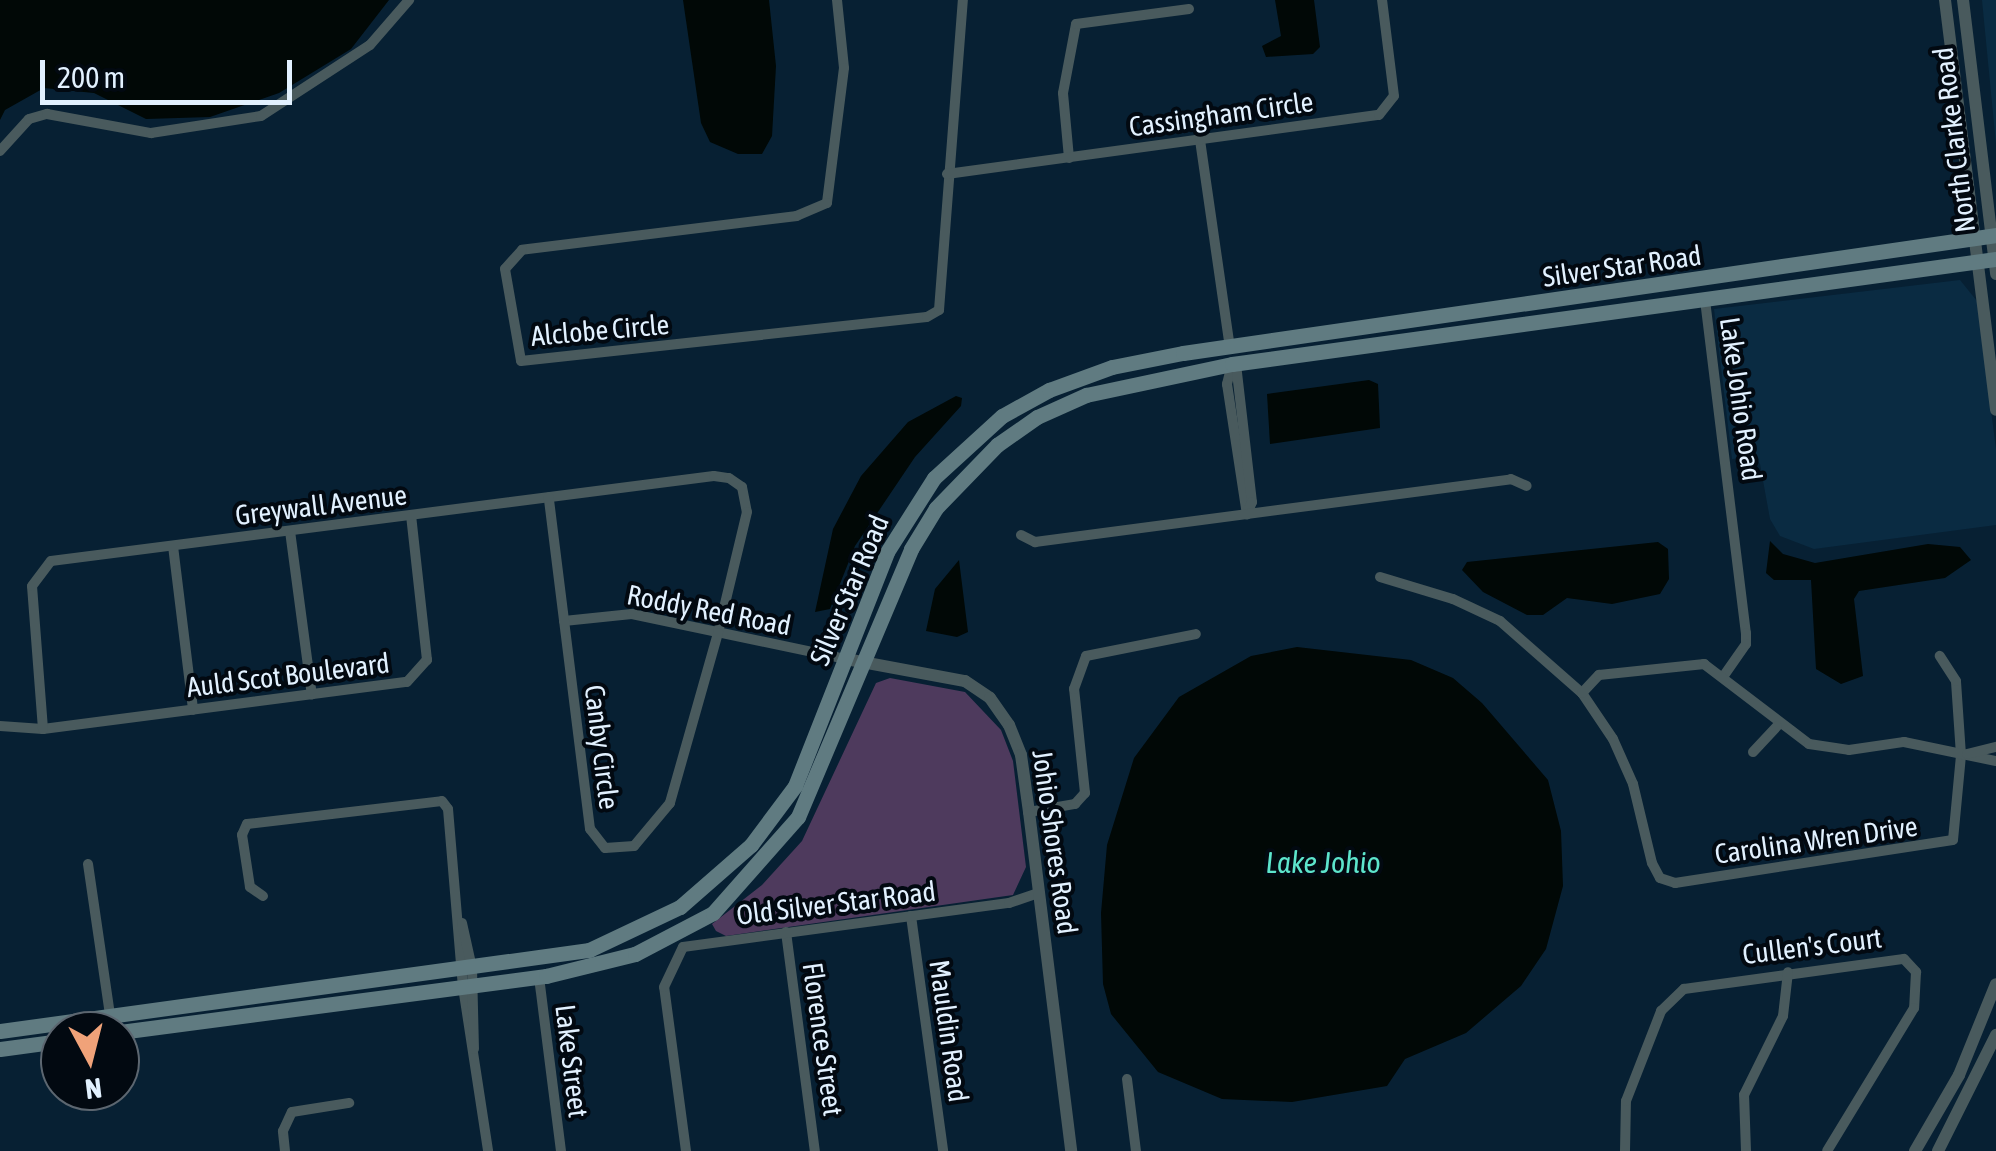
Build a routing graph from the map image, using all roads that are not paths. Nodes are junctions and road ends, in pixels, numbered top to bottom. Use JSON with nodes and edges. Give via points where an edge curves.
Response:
{"nodes":[{"id":1,"x":409,"y":0,"type":"edge"},
{"id":2,"x":837,"y":0,"type":"edge"},
{"id":3,"x":962,"y":0,"type":"edge"},
{"id":4,"x":1382,"y":0,"type":"edge"},
{"id":5,"x":1945,"y":0,"type":"edge"},
{"id":6,"x":1963,"y":0,"type":"edge"},
{"id":7,"x":1188,"y":8,"type":"dead end"},
{"id":8,"x":1966,"y":30,"type":"junction"},
{"id":9,"x":1949,"y":32,"type":"junction"},
{"id":10,"x":1200,"y":140,"type":"junction"},
{"id":11,"x":0,"y":151,"type":"edge"},
{"id":12,"x":1069,"y":158,"type":"junction"},
{"id":13,"x":947,"y":174,"type":"junction"},
{"id":14,"x":1987,"y":236,"type":"edge"},
{"id":15,"x":1991,"y":264,"type":"edge"},
{"id":16,"x":1698,"y":281,"type":"junction"},
{"id":17,"x":1705,"y":300,"type":"junction"},
{"id":18,"x":1544,"y":322,"type":"junction"},
{"id":19,"x":1232,"y":358,"type":"junction"},
{"id":20,"x":1996,"y":410,"type":"edge"},
{"id":21,"x":1526,"y":486,"type":"dead end"},
{"id":22,"x":548,"y":498,"type":"junction"},
{"id":23,"x":747,"y":512,"type":"joint"},
{"id":24,"x":1247,"y":514,"type":"junction"},
{"id":25,"x":411,"y":516,"type":"junction"},
{"id":26,"x":290,"y":530,"type":"junction"},
{"id":27,"x":1021,"y":535,"type":"dead end"},
{"id":28,"x":173,"y":546,"type":"junction"},
{"id":29,"x":1380,"y":577,"type":"dead end"},
{"id":30,"x":564,"y":620,"type":"junction"},
{"id":31,"x":718,"y":634,"type":"junction"},
{"id":32,"x":1196,"y":634,"type":"dead end"},
{"id":33,"x":1940,"y":656,"type":"dead end"},
{"id":34,"x":846,"y":659,"type":"junction"},
{"id":35,"x":867,"y":661,"type":"junction"},
{"id":36,"x":1725,"y":674,"type":"junction"},
{"id":37,"x":1582,"y":692,"type":"junction"},
{"id":38,"x":312,"y":695,"type":"junction"},
{"id":39,"x":193,"y":710,"type":"junction"},
{"id":40,"x":0,"y":726,"type":"edge"},
{"id":41,"x":1778,"y":726,"type":"junction"},
{"id":42,"x":42,"y":729,"type":"junction"},
{"id":43,"x":1995,"y":747,"type":"edge"},
{"id":44,"x":1753,"y":752,"type":"dead end"},
{"id":45,"x":1961,"y":755,"type":"junction"},
{"id":46,"x":1995,"y":761,"type":"edge"},
{"id":47,"x":1029,"y":812,"type":"junction"},
{"id":48,"x":88,"y":864,"type":"dead end"},
{"id":49,"x":1038,"y":893,"type":"junction"},
{"id":50,"x":263,"y":896,"type":"dead end"},
{"id":51,"x":911,"y":916,"type":"junction"},
{"id":52,"x":786,"y":932,"type":"junction"},
{"id":53,"x":467,"y":968,"type":"junction"},
{"id":54,"x":1788,"y":972,"type":"junction"},
{"id":55,"x":539,"y":977,"type":"junction"},
{"id":56,"x":1996,"y":984,"type":"edge"},
{"id":57,"x":468,"y":986,"type":"junction"},
{"id":58,"x":244,"y":997,"type":"junction"},
{"id":59,"x":109,"y":1011,"type":"edge"},
{"id":60,"x":140,"y":1011,"type":"edge"},
{"id":61,"x":140,"y":1020,"type":"edge"},
{"id":62,"x":40,"y":1025,"type":"edge"},
{"id":63,"x":140,"y":1029,"type":"edge"},
{"id":64,"x":0,"y":1030,"type":"edge"},
{"id":65,"x":40,"y":1035,"type":"edge"},
{"id":66,"x":1996,"y":1036,"type":"edge"},
{"id":67,"x":0,"y":1041,"type":"edge"},
{"id":68,"x":40,"y":1043,"type":"edge"},
{"id":69,"x":0,"y":1049,"type":"edge"},
{"id":70,"x":1127,"y":1079,"type":"dead end"},
{"id":71,"x":349,"y":1103,"type":"dead end"},
{"id":72,"x":285,"y":1151,"type":"edge"},
{"id":73,"x":488,"y":1151,"type":"edge"},
{"id":74,"x":561,"y":1151,"type":"edge"},
{"id":75,"x":686,"y":1151,"type":"edge"},
{"id":76,"x":815,"y":1151,"type":"edge"},
{"id":77,"x":943,"y":1151,"type":"edge"},
{"id":78,"x":1072,"y":1151,"type":"edge"},
{"id":79,"x":1136,"y":1151,"type":"edge"},
{"id":80,"x":1624,"y":1151,"type":"edge"},
{"id":81,"x":1746,"y":1151,"type":"edge"},
{"id":82,"x":1828,"y":1151,"type":"edge"},
{"id":83,"x":1915,"y":1151,"type":"edge"},
{"id":84,"x":1938,"y":1151,"type":"edge"}],
"edges":[{"from":1,"to":11,"type":"street","via":[[370,45],[261,116],[151,133],[47,114],[30,119]]},
{"from":2,"to":13,"type":"street","name":"Alclobe Circle","via":[[844,68],[827,203],[797,216],[522,250],[505,269],[520,361],[926,317],[942,296]]},
{"from":3,"to":13,"type":"street"},
{"from":4,"to":10,"type":"street","name":"Cassingham Circle","via":[[1394,96],[1389,110]]},
{"from":5,"to":9,"type":"street","name":"North Clarke Road"},
{"from":6,"to":8,"type":"street","name":"North Clarke Road"},
{"from":7,"to":12,"type":"street","via":[[1076,24],[1063,93]]},
{"from":8,"to":9,"type":"street"},
{"from":8,"to":14,"type":"street","name":"North Clarke Road"},
{"from":9,"to":14,"type":"street","name":"North Clarke Road"},
{"from":10,"to":12,"type":"street","name":"Cassingham Circle"},
{"from":10,"to":19,"type":"street"},
{"from":12,"to":13,"type":"street","name":"Cassingham Circle"},
{"from":14,"to":15,"type":"street","name":"North Clarke Road"},
{"from":14,"to":16,"type":"main road","name":"Silver Star Road"},
{"from":15,"to":17,"type":"main road","name":"Silver Star Road"},
{"from":15,"to":20,"type":"street","name":"North Clarke Road"},
{"from":16,"to":18,"type":"main road","via":[[1677,294],[1551,314]]},
{"from":16,"to":19,"type":"main road","name":"Silver Star Road","via":[[1350,330],[1349,339]]},
{"from":17,"to":18,"type":"main road","name":"Silver Star Road"},
{"from":17,"to":36,"type":"street","name":"Lake Johio Road","via":[[1746,644]]},
{"from":18,"to":19,"type":"main road","name":"Silver Star Road"},
{"from":19,"to":24,"type":"street","via":[[1227,384]]},
{"from":19,"to":34,"type":"main road","name":"Silver Star Road","via":[[1112,367],[1002,416],[934,478],[908,516]]},
{"from":19,"to":35,"type":"main road","name":"Silver Star Road","via":[[1098,390],[1037,416],[963,475],[911,549]]},
{"from":21,"to":24,"type":"street","via":[[1512,479]]},
{"from":22,"to":23,"type":"street","name":"Greywall Avenue","via":[[714,476],[742,487]]},
{"from":22,"to":25,"type":"street","name":"Greywall Avenue"},
{"from":22,"to":30,"type":"street","name":"Canby Circle"},
{"from":23,"to":31,"type":"street","name":"Canby Circle"},
{"from":24,"to":27,"type":"street","via":[[1036,542]]},
{"from":25,"to":26,"type":"street","name":"Greywall Avenue"},
{"from":25,"to":38,"type":"street","name":"Auld Scot Boulevard","via":[[427,660],[407,682]]},
{"from":26,"to":28,"type":"street","name":"Greywall Avenue"},
{"from":26,"to":38,"type":"street"},
{"from":28,"to":39,"type":"street"},
{"from":28,"to":42,"type":"street","name":"Greywall Avenue","via":[[51,561],[38,570],[32,586]]},
{"from":29,"to":37,"type":"street","via":[[1453,598],[1500,622]]},
{"from":30,"to":31,"type":"street","name":"Roddy Red Road","via":[[632,614]]},
{"from":30,"to":31,"type":"street","name":"Canby Circle","via":[[590,829],[604,848],[620,851],[634,846],[670,803]]},
{"from":31,"to":34,"type":"street","name":"Roddy Red Road"},
{"from":32,"to":47,"type":"street","via":[[1086,656],[1074,689],[1085,794],[1075,804]]},
{"from":33,"to":45,"type":"street","via":[[1956,681]]},
{"from":34,"to":35,"type":"street","name":"Johio Shores Road"},
{"from":34,"to":53,"type":"main road","name":"Silver Star Road","via":[[795,786],[750,846],[713,881],[680,907],[589,950]]},
{"from":35,"to":47,"type":"street","name":"Johio Shores Road","via":[[936,672],[990,698],[1021,755]]},
{"from":35,"to":55,"type":"main road","name":"Silver Star Road","via":[[798,817],[724,903],[680,934],[635,954]]},
{"from":36,"to":37,"type":"street","via":[[1688,662],[1599,674]]},
{"from":36,"to":41,"type":"street"},
{"from":37,"to":45,"type":"street","name":"Carolina Wren Drive","via":[[1633,784],[1660,878],[1676,883],[1954,840]]},
{"from":38,"to":39,"type":"street","name":"Auld Scot Boulevard"},
{"from":39,"to":42,"type":"street","name":"Auld Scot Boulevard"},
{"from":40,"to":42,"type":"street","name":"Auld Scot Boulevard"},
{"from":41,"to":44,"type":"street"},
{"from":41,"to":45,"type":"street","via":[[1829,750],[1904,742]]},
{"from":43,"to":45,"type":"street"},
{"from":43,"to":46,"type":"street"},
{"from":45,"to":46,"type":"street"},
{"from":47,"to":49,"type":"street","name":"Johio Shores Road"},
{"from":48,"to":59,"type":"street"},
{"from":49,"to":51,"type":"street","name":"Old Silver Star Road"},
{"from":49,"to":78,"type":"street","name":"Johio Shores Road"},
{"from":50,"to":53,"type":"street","via":[[250,887],[242,835],[247,824],[442,801]]},
{"from":51,"to":52,"type":"street","name":"Old Silver Star Road"},
{"from":51,"to":77,"type":"street","name":"Mauldin Road"},
{"from":52,"to":75,"type":"street","name":"Old Silver Star Road","via":[[683,947],[664,987]]},
{"from":52,"to":76,"type":"street","name":"Florence Street"},
{"from":53,"to":57,"type":"street"},
{"from":53,"to":58,"type":"main road","name":"Silver Star Road"},
{"from":54,"to":80,"type":"street","name":"Cullen's Court","via":[[1702,983],[1667,1002],[1626,1101]]},
{"from":54,"to":81,"type":"street","via":[[1783,1016],[1744,1095]]},
{"from":54,"to":82,"type":"street","name":"Cullen's Court","via":[[1892,958],[1916,972],[1914,1008],[1896,1045]]},
{"from":55,"to":57,"type":"main road","name":"Silver Star Road"},
{"from":55,"to":74,"type":"street","name":"Lake Street"},
{"from":56,"to":83,"type":"street","via":[[1960,1075]]},
{"from":57,"to":63,"type":"main road","name":"Silver Star Road"},
{"from":57,"to":73,"type":"street"},
{"from":58,"to":60,"type":"main road","name":"Silver Star Road"},
{"from":58,"to":61,"type":"main road","via":[[220,1008]]},
{"from":62,"to":64,"type":"main road","name":"Silver Star Road"},
{"from":65,"to":67,"type":"main road"},
{"from":66,"to":84,"type":"street"},
{"from":68,"to":69,"type":"main road"},
{"from":70,"to":79,"type":"street"},
{"from":71,"to":72,"type":"street","via":[[292,1112],[282,1130]]}]}
